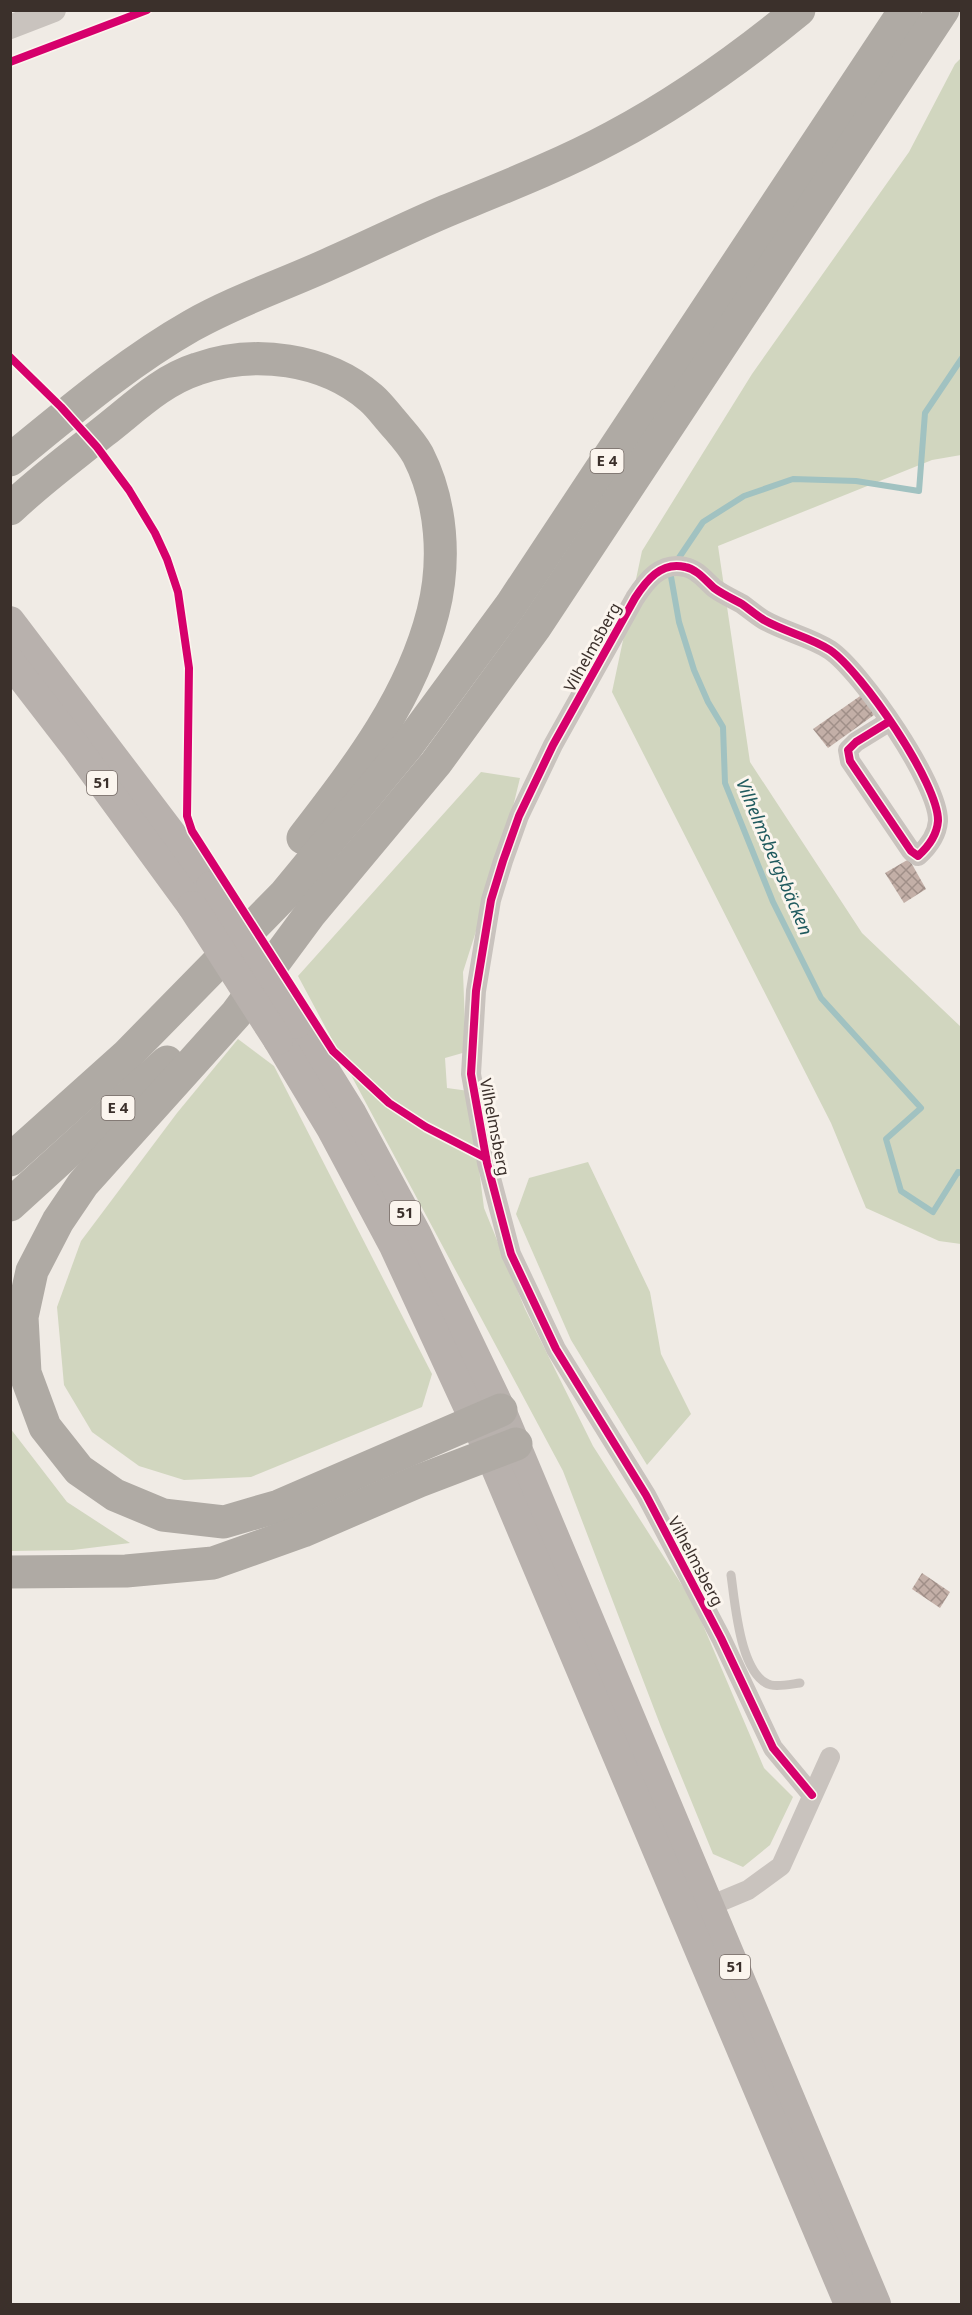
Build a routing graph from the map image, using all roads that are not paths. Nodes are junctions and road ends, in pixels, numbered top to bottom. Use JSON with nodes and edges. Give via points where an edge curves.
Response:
{"nodes":[{"id":1,"x":54,"y":10,"type":"edge"},
{"id":2,"x":799,"y":10,"type":"edge"},
{"id":3,"x":905,"y":10,"type":"edge"},
{"id":4,"x":943,"y":10,"type":"edge"},
{"id":5,"x":10,"y":27,"type":"edge"},
{"id":6,"x":10,"y":460,"type":"edge"},
{"id":7,"x":10,"y":509,"type":"edge"},
{"id":8,"x":10,"y":621,"type":"edge"},
{"id":9,"x":10,"y":662,"type":"edge"},
{"id":10,"x":890,"y":721,"type":"junction"},
{"id":11,"x":201,"y":896,"type":"junction"},
{"id":12,"x":309,"y":914,"type":"junction"},
{"id":13,"x":151,"y":1032,"type":"junction"},
{"id":14,"x":10,"y":1160,"type":"edge"},
{"id":15,"x":10,"y":1204,"type":"edge"},
{"id":16,"x":488,"y":1416,"type":"junction"},
{"id":17,"x":503,"y":1449,"type":"junction"},
{"id":18,"x":10,"y":1572,"type":"edge"},
{"id":19,"x":731,"y":1575,"type":"dead end"},
{"id":20,"x":800,"y":1683,"type":"dead end"},
{"id":21,"x":831,"y":1757,"type":"dead end"},
{"id":22,"x":812,"y":1795,"type":"junction"},
{"id":23,"x":698,"y":1911,"type":"junction"},
{"id":24,"x":849,"y":2304,"type":"edge"},
{"id":25,"x":876,"y":2304,"type":"edge"}],
"edges":[{"from":1,"to":5,"type":"street"},
{"from":2,"to":6,"type":"highway","via":[[673,102],[613,137],[193,325],[80,404]]},
{"from":3,"to":13,"type":"highway","number":"E 4","via":[[511,605],[408,746],[285,894]]},
{"from":4,"to":12,"type":"highway","number":"E 4","via":[[536,626],[436,763]]},
{"from":7,"to":13,"type":"highway","via":[[173,377],[227,361],[259,358],[319,367],[370,398],[417,453],[432,492],[440,546],[439,579],[433,613],[403,690],[369,751],[338,795]]},
{"from":8,"to":11,"type":"main road","number":"51"},
{"from":9,"to":11,"type":"main road","number":"51"},
{"from":10,"to":10,"type":"street","name":"Vilhelmsberg","via":[[856,742],[848,750],[850,761],[918,856],[934,836],[938,821],[934,801]]},
{"from":10,"to":22,"type":"street","name":"Vilhelmsberg","via":[[847,665],[830,650],[765,621],[685,567],[665,568],[647,580],[635,598],[519,816],[491,900],[476,991],[471,1074],[487,1163],[511,1254],[556,1349],[657,1516],[773,1749]]},
{"from":11,"to":16,"type":"main road","number":"51","bridge":true,"via":[[287,1032],[352,1114],[410,1223]]},
{"from":12,"to":15,"type":"highway","number":"E 4","via":[[152,1077]]},
{"from":12,"to":16,"type":"highway","via":[[236,1014],[83,1184],[58,1221],[33,1271],[22,1317],[25,1373],[45,1427],[79,1470],[115,1495],[163,1515],[224,1522],[279,1506]]},
{"from":13,"to":14,"type":"highway","number":"E 4"},
{"from":16,"to":17,"type":"main road","number":"51"},
{"from":17,"to":18,"type":"highway","via":[[303,1531],[213,1563],[126,1571]]},
{"from":17,"to":23,"type":"main road","number":"51"},
{"from":19,"to":20,"type":"lane","via":[[744,1654],[758,1677],[771,1685]]},
{"from":21,"to":22,"type":"street"},
{"from":22,"to":23,"type":"street","via":[[781,1866],[748,1890]]},
{"from":23,"to":24,"type":"main road","number":"51"},
{"from":23,"to":25,"type":"main road","number":"51"}]}
